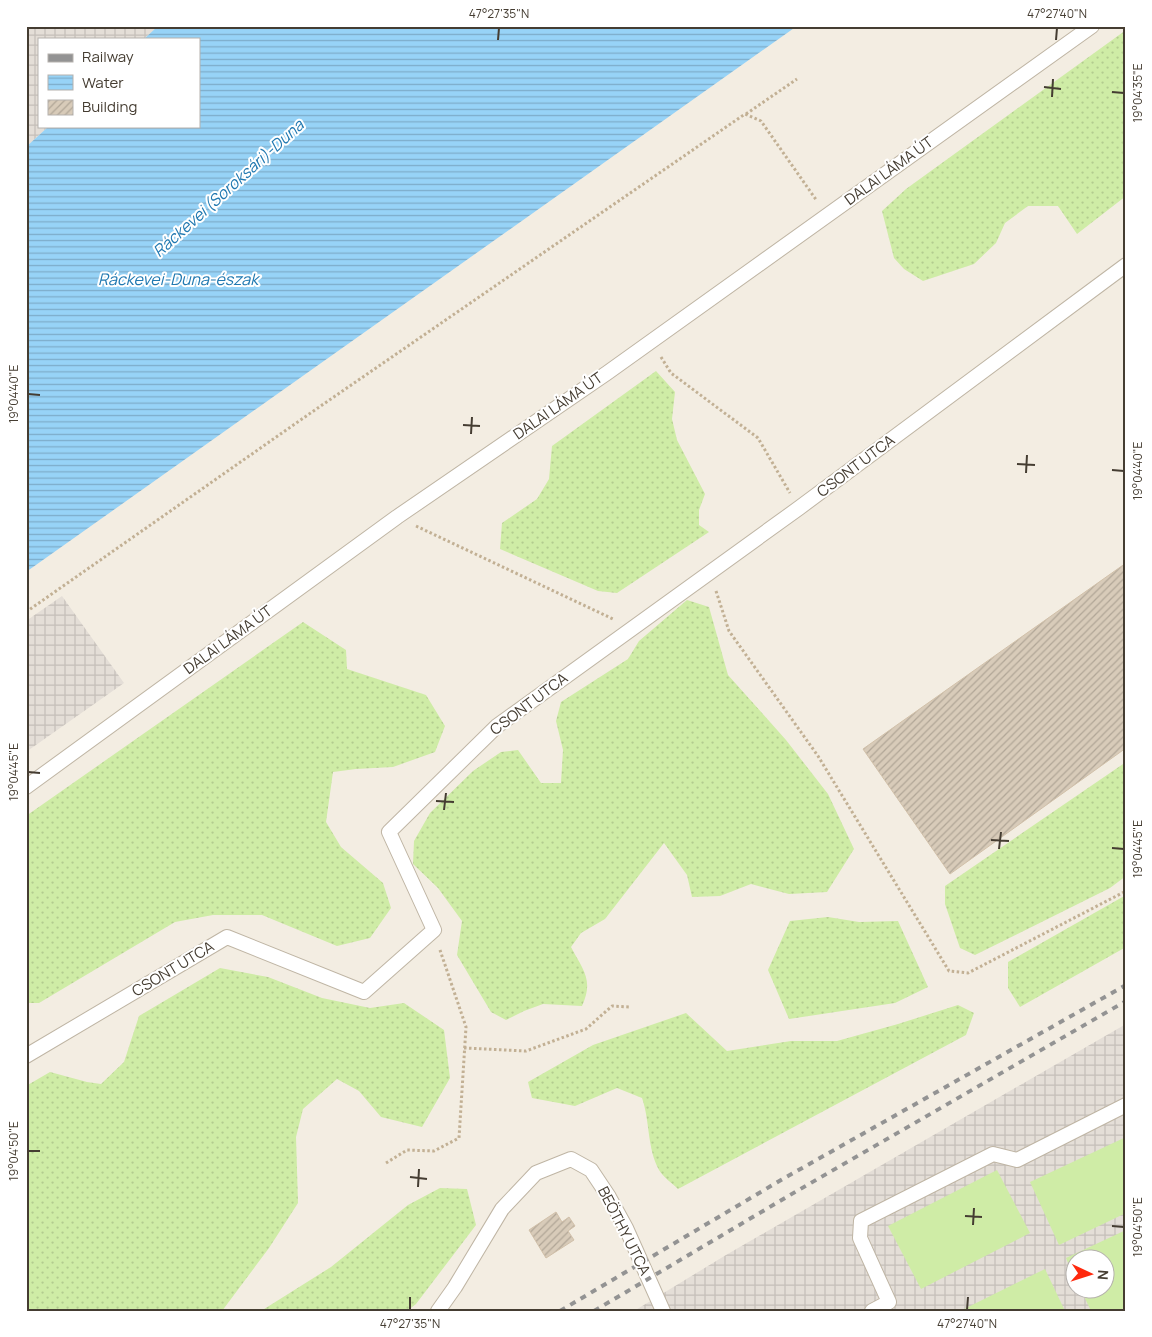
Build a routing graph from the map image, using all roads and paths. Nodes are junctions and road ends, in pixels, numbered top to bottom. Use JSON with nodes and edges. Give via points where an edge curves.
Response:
{"nodes":[{"id":1,"x":1092,"y":26,"type":"edge"},
{"id":2,"x":797,"y":79,"type":"dead end"},
{"id":3,"x":745,"y":114,"type":"junction"},
{"id":4,"x":827,"y":215,"type":"junction"},
{"id":5,"x":1126,"y":266,"type":"edge"},
{"id":6,"x":651,"y":341,"type":"junction"},
{"id":7,"x":799,"y":508,"type":"junction"},
{"id":8,"x":397,"y":517,"type":"junction"},
{"id":9,"x":710,"y":572,"type":"junction"},
{"id":10,"x":26,"y":612,"type":"edge"},
{"id":11,"x":632,"y":628,"type":"junction"},
{"id":12,"x":26,"y":787,"type":"edge"},
{"id":13,"x":1126,"y":891,"type":"edge"},
{"id":14,"x":434,"y":930,"type":"junction"},
{"id":15,"x":628,"y":1007,"type":"dead end"},
{"id":16,"x":464,"y":1048,"type":"junction"},
{"id":17,"x":26,"y":1056,"type":"edge"},
{"id":18,"x":1126,"y":1105,"type":"edge"},
{"id":19,"x":386,"y":1163,"type":"dead end"},
{"id":20,"x":891,"y":1307,"type":"edge"},
{"id":21,"x":438,"y":1311,"type":"edge"},
{"id":22,"x":662,"y":1311,"type":"edge"},
{"id":23,"x":872,"y":1311,"type":"edge"}],
"edges":[{"from":1,"to":4,"type":"lane","name":"DALAI LÁMA ÚT"},
{"from":2,"to":3,"type":"path"},
{"from":3,"to":4,"type":"path","via":[[761,121]]},
{"from":3,"to":10,"type":"path"},
{"from":4,"to":6,"type":"lane","name":"DALAI LÁMA ÚT"},
{"from":5,"to":7,"type":"lane","name":"CSONT UTCA"},
{"from":6,"to":7,"type":"path","via":[[671,373],[758,438]]},
{"from":6,"to":8,"type":"lane","name":"DALAI LÁMA ÚT"},
{"from":7,"to":9,"type":"lane","name":"CSONT UTCA"},
{"from":8,"to":11,"type":"path"},
{"from":8,"to":12,"type":"lane","name":"DALAI LÁMA ÚT"},
{"from":9,"to":11,"type":"lane","name":"CSONT UTCA"},
{"from":9,"to":13,"type":"path","via":[[729,631],[818,756],[949,971],[968,972]]},
{"from":11,"to":14,"type":"lane","name":"CSONT UTCA","via":[[497,726],[390,832]]},
{"from":14,"to":16,"type":"path","via":[[466,1027]]},
{"from":14,"to":17,"type":"lane","name":"CSONT UTCA","via":[[364,992],[227,936]]},
{"from":15,"to":16,"type":"path","via":[[612,1006],[586,1029],[526,1050]]},
{"from":16,"to":19,"type":"path","via":[[459,1138],[434,1151],[407,1150]]},
{"from":18,"to":20,"type":"lane","via":[[1017,1160],[993,1154],[861,1221],[860,1238]]},
{"from":20,"to":23,"type":"lane"},
{"from":21,"to":22,"type":"lane","name":"BEÖTHY UTCA","via":[[502,1209],[536,1173],[570,1159],[591,1170],[609,1197]]}]}
